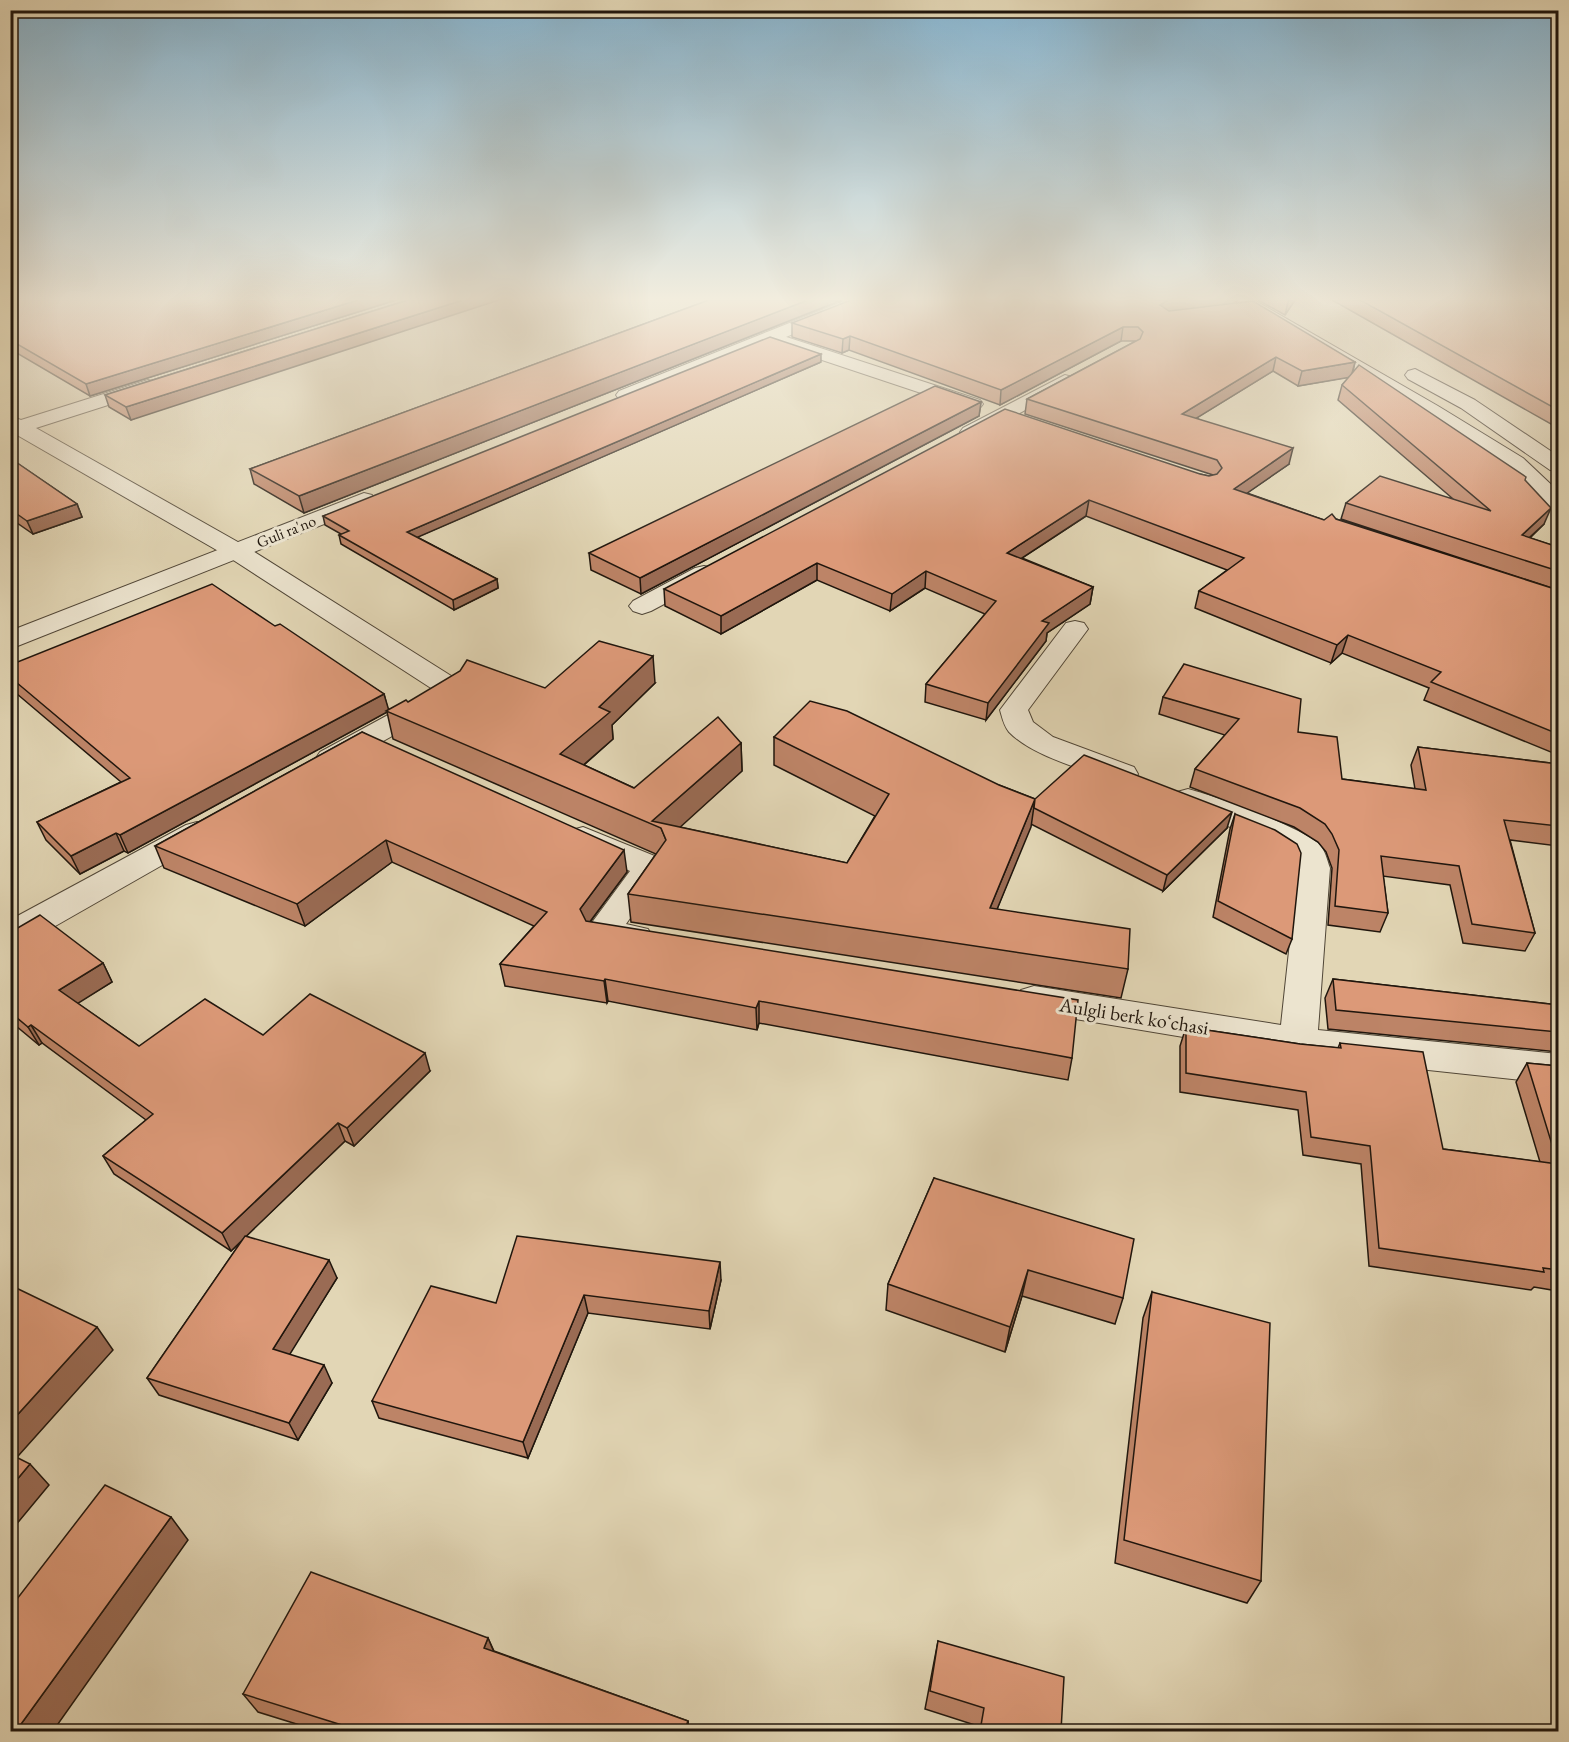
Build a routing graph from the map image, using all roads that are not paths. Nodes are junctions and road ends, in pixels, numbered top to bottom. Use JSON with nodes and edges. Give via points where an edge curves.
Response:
{"nodes":[{"id":1,"x":163,"y":381,"type":"edge"},
{"id":2,"x":661,"y":381,"type":"edge"},
{"id":3,"x":905,"y":381,"type":"edge"},
{"id":4,"x":1064,"y":381,"type":"edge"},
{"id":5,"x":1382,"y":381,"type":"edge"},
{"id":6,"x":1426,"y":381,"type":"edge"},
{"id":7,"x":607,"y":403,"type":"edge"},
{"id":8,"x":1004,"y":414,"type":"junction"},
{"id":9,"x":1027,"y":422,"type":"edge"},
{"id":10,"x":13,"y":426,"type":"edge"},
{"id":11,"x":953,"y":441,"type":"edge"},
{"id":12,"x":1558,"y":465,"type":"edge"},
{"id":13,"x":389,"y":490,"type":"edge"},
{"id":14,"x":1558,"y":502,"type":"edge"},
{"id":15,"x":236,"y":551,"type":"junction"},
{"id":16,"x":725,"y":562,"type":"edge"},
{"id":17,"x":642,"y":606,"type":"dead end"},
{"id":18,"x":1075,"y":629,"type":"dead end"},
{"id":19,"x":10,"y":641,"type":"edge"},
{"id":20,"x":365,"y":739,"type":"junction"},
{"id":21,"x":396,"y":753,"type":"edge"},
{"id":22,"x":303,"y":774,"type":"edge"},
{"id":23,"x":220,"y":819,"type":"edge"},
{"id":24,"x":555,"y":825,"type":"edge"},
{"id":25,"x":10,"y":936,"type":"edge"},
{"id":26,"x":672,"y":943,"type":"edge"},
{"id":27,"x":1002,"y":995,"type":"edge"},
{"id":28,"x":1298,"y":1042,"type":"junction"},
{"id":29,"x":1558,"y":1070,"type":"edge"}],
"edges":[{"from":1,"to":10,"type":"street"},
{"from":2,"to":7,"type":"street"},
{"from":3,"to":8,"type":"street"},
{"from":4,"to":8,"type":"street"},
{"from":5,"to":14,"type":"street","via":[[1515,464]]},
{"from":6,"to":12,"type":"street","via":[[1468,404]]},
{"from":8,"to":9,"type":"street"},
{"from":8,"to":11,"type":"street"},
{"from":10,"to":15,"type":"street"},
{"from":13,"to":15,"type":"street","name":"Guli ra'no"},
{"from":15,"to":19,"type":"street","name":"Guli ra'no"},
{"from":15,"to":20,"type":"street","via":[[454,690]]},
{"from":16,"to":17,"type":"street"},
{"from":18,"to":28,"type":"street","via":[[1014,710],[1020,726],[1043,743],[1282,836],[1308,852],[1314,868]]},
{"from":20,"to":21,"type":"street"},
{"from":20,"to":22,"type":"street"},
{"from":23,"to":25,"type":"street"},
{"from":24,"to":26,"type":"street","via":[[650,867],[602,932]]},
{"from":27,"to":28,"type":"street","name":"Aulgli berk koʻchasi"},
{"from":28,"to":29,"type":"street","name":"Aulgli berk koʻchasi"}]}
